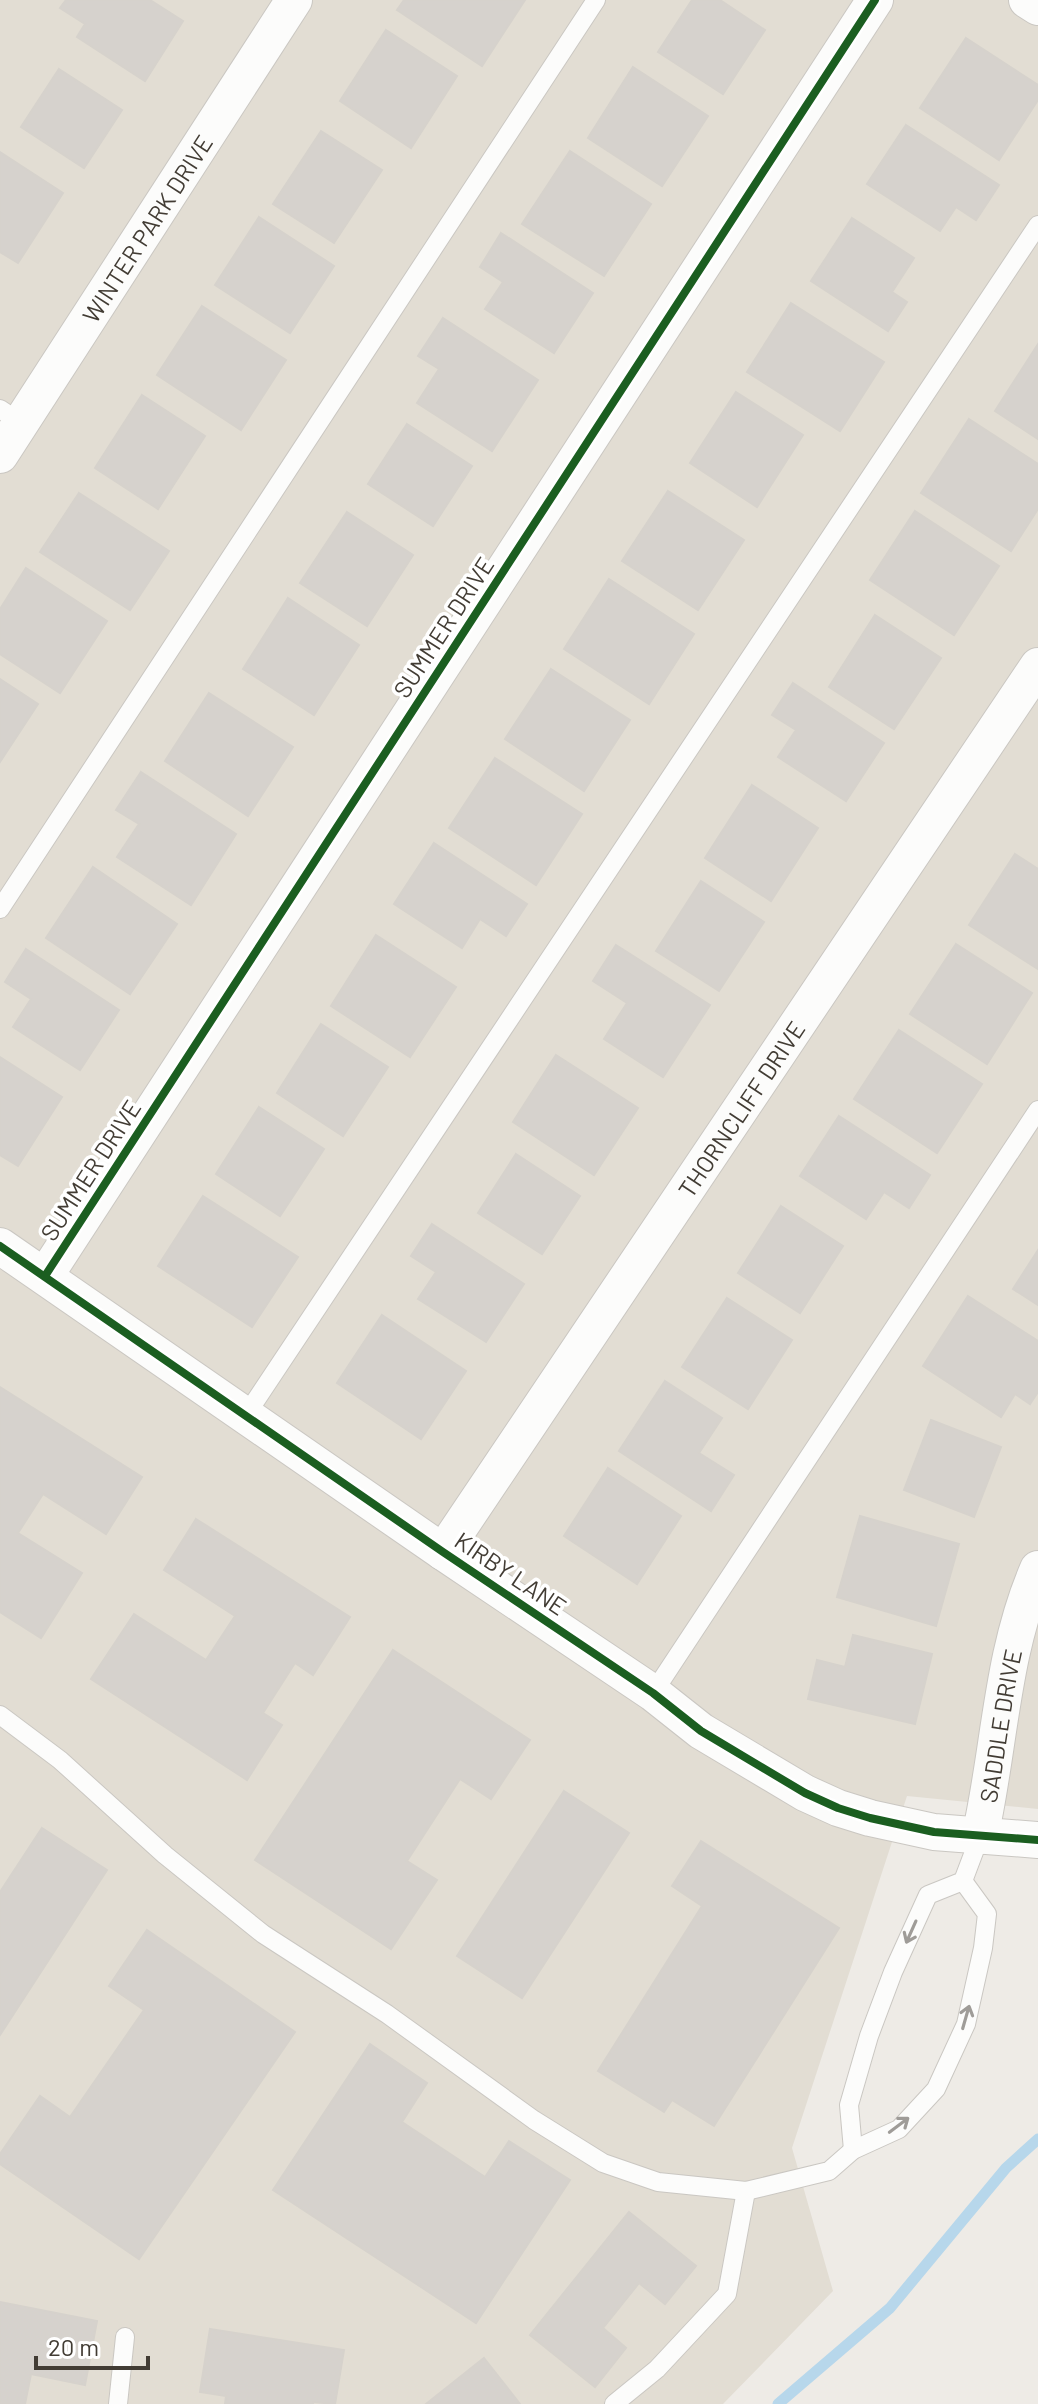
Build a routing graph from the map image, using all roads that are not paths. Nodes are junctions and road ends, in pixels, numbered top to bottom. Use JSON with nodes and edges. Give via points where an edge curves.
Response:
{"nodes":[{"id":1,"x":294,"y":0,"type":"edge"},
{"id":2,"x":596,"y":0,"type":"edge"},
{"id":3,"x":875,"y":0,"type":"edge"},
{"id":4,"x":1027,"y":0,"type":"edge"},
{"id":5,"x":1038,"y":7,"type":"edge"},
{"id":6,"x":1038,"y":225,"type":"edge"},
{"id":7,"x":11,"y":416,"type":"edge"},
{"id":8,"x":0,"y":455,"type":"edge"},
{"id":9,"x":1038,"y":666,"type":"edge"},
{"id":10,"x":0,"y":909,"type":"edge"},
{"id":11,"x":1038,"y":1110,"type":"edge"},
{"id":12,"x":0,"y":1246,"type":"edge"},
{"id":13,"x":45,"y":1276,"type":"junction"},
{"id":14,"x":246,"y":1415,"type":"junction"},
{"id":15,"x":443,"y":1552,"type":"junction"},
{"id":16,"x":1038,"y":1569,"type":"edge"},
{"id":17,"x":653,"y":1693,"type":"junction"},
{"id":18,"x":0,"y":1715,"type":"edge"},
{"id":19,"x":980,"y":1836,"type":"junction"},
{"id":20,"x":1038,"y":1840,"type":"edge"},
{"id":21,"x":963,"y":1881,"type":"junction"},
{"id":22,"x":853,"y":2150,"type":"junction"},
{"id":23,"x":746,"y":2191,"type":"junction"},
{"id":24,"x":125,"y":2337,"type":"dead end"},
{"id":25,"x":118,"y":2404,"type":"edge"},
{"id":26,"x":614,"y":2404,"type":"edge"}],
"edges":[{"from":1,"to":7,"type":"street","name":"WINTER PARK DRIVE"},
{"from":2,"to":10,"type":"lane"},
{"from":3,"to":13,"type":"street","name":"SUMMER DRIVE"},
{"from":4,"to":5,"type":"street"},
{"from":6,"to":14,"type":"lane"},
{"from":7,"to":8,"type":"street","name":"WINTER PARK DRIVE"},
{"from":9,"to":15,"type":"street","name":"THORNCLIFF DRIVE"},
{"from":11,"to":17,"type":"lane"},
{"from":12,"to":13,"type":"street","name":"KIRBY LANE"},
{"from":13,"to":14,"type":"street","name":"KIRBY LANE"},
{"from":14,"to":15,"type":"street","name":"KIRBY LANE"},
{"from":15,"to":17,"type":"street","name":"KIRBY LANE"},
{"from":16,"to":19,"type":"street","name":"SADDLE DRIVE","via":[[1010,1658]]},
{"from":17,"to":19,"type":"street","name":"KIRBY LANE","via":[[701,1731],[838,1808],[934,1832]]},
{"from":18,"to":23,"type":"lane","via":[[263,1934],[387,2014],[534,2120],[603,2163],[658,2182]]},
{"from":19,"to":20,"type":"street","name":"KIRBY LANE"},
{"from":19,"to":21,"type":"lane"},
{"from":21,"to":22,"type":"lane","one_way":true,"via":[[928,1895],[893,1972],[849,2105]]},
{"from":22,"to":21,"type":"lane","one_way":true,"via":[[899,2129],[936,2089],[966,2024],[987,1914]]},
{"from":22,"to":23,"type":"lane","via":[[829,2171]]},
{"from":23,"to":26,"type":"lane","via":[[727,2294],[657,2369]]},
{"from":24,"to":25,"type":"lane"}]}
